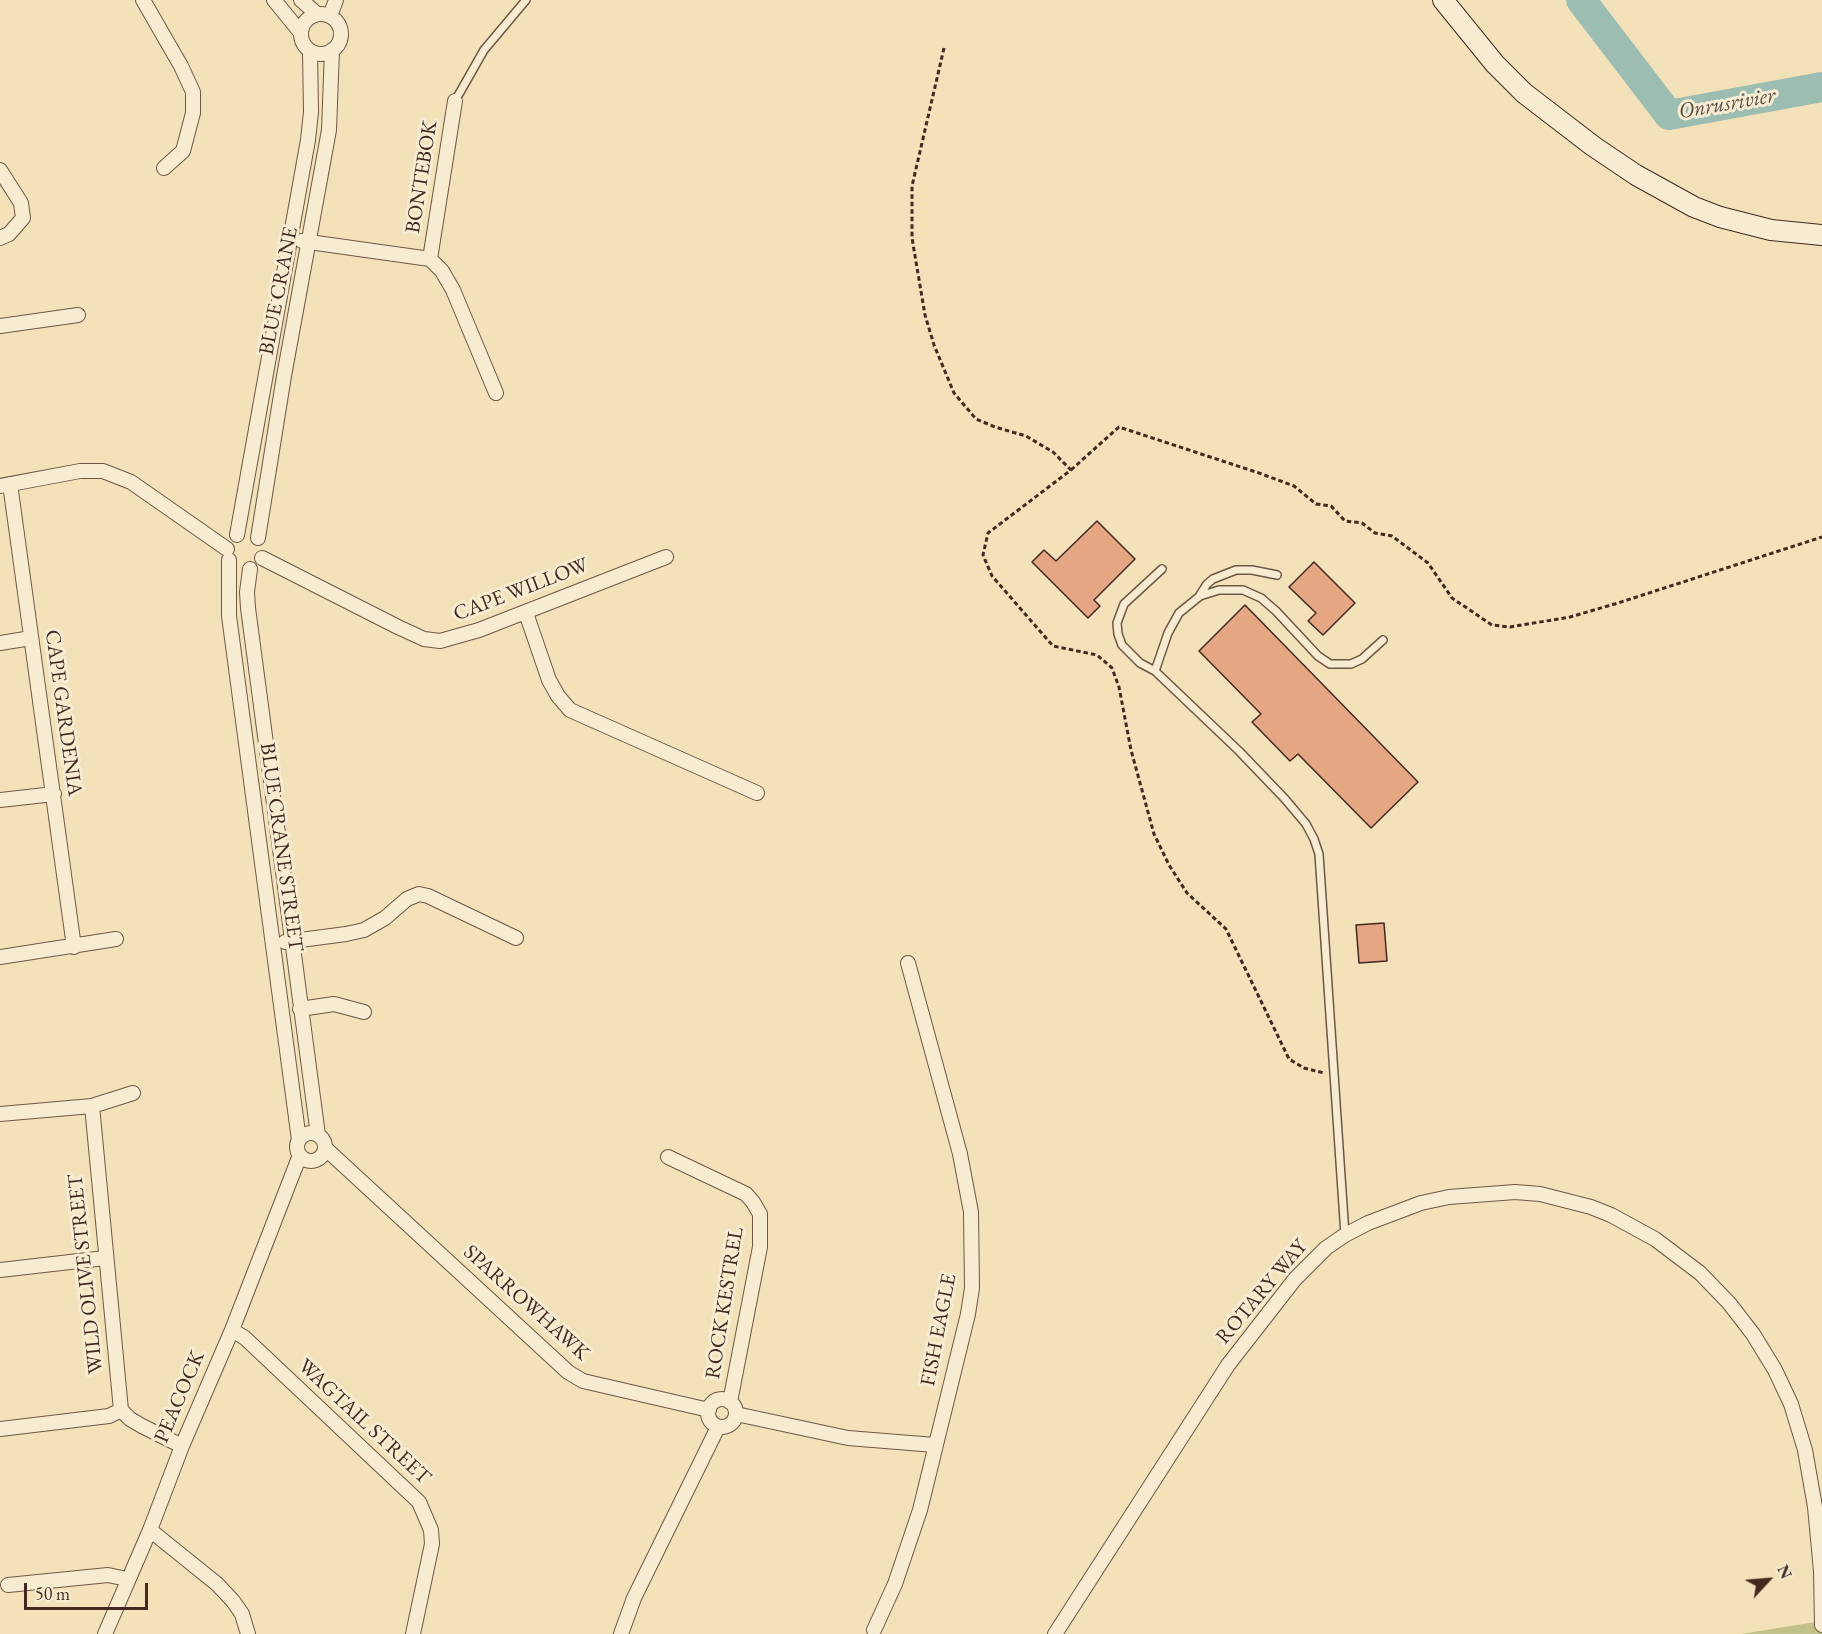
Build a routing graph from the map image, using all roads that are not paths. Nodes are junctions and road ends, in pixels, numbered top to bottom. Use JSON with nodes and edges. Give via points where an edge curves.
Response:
{"nodes":[{"id":1,"x":143,"y":0,"type":"edge"},
{"id":2,"x":274,"y":0,"type":"edge"},
{"id":3,"x":301,"y":0,"type":"edge"},
{"id":4,"x":336,"y":0,"type":"edge"},
{"id":5,"x":525,"y":0,"type":"edge"},
{"id":6,"x":1443,"y":0,"type":"edge"},
{"id":7,"x":324,"y":15,"type":"junction"},
{"id":8,"x":301,"y":33,"type":"junction"},
{"id":9,"x":333,"y":50,"type":"junction"},
{"id":10,"x":310,"y":51,"type":"junction"},
{"id":11,"x":455,"y":101,"type":"joint"},
{"id":12,"x":164,"y":168,"type":"dead end"},
{"id":13,"x":0,"y":170,"type":"edge"},
{"id":14,"x":1822,"y":235,"type":"edge"},
{"id":15,"x":0,"y":238,"type":"edge"},
{"id":16,"x":290,"y":239,"type":"junction"},
{"id":17,"x":309,"y":242,"type":"junction"},
{"id":18,"x":430,"y":260,"type":"junction"},
{"id":19,"x":78,"y":315,"type":"dead end"},
{"id":20,"x":0,"y":326,"type":"edge"},
{"id":21,"x":496,"y":393,"type":"dead end"},
{"id":22,"x":5,"y":485,"type":"edge"},
{"id":23,"x":237,"y":535,"type":"junction"},
{"id":24,"x":258,"y":538,"type":"junction"},
{"id":25,"x":228,"y":554,"type":"junction"},
{"id":26,"x":666,"y":557,"type":"dead end"},
{"id":27,"x":262,"y":558,"type":"junction"},
{"id":28,"x":250,"y":569,"type":"junction"},
{"id":29,"x":1162,"y":569,"type":"dead end"},
{"id":30,"x":1277,"y":575,"type":"dead end"},
{"id":31,"x":1200,"y":596,"type":"junction"},
{"id":32,"x":526,"y":613,"type":"junction"},
{"id":33,"x":31,"y":639,"type":"junction"},
{"id":34,"x":1383,"y":640,"type":"dead end"},
{"id":35,"x":0,"y":643,"type":"edge"},
{"id":36,"x":1155,"y":671,"type":"junction"},
{"id":37,"x":757,"y":793,"type":"dead end"},
{"id":38,"x":54,"y":794,"type":"junction"},
{"id":39,"x":0,"y":800,"type":"edge"},
{"id":40,"x":516,"y":938,"type":"dead end"},
{"id":41,"x":116,"y":939,"type":"dead end"},
{"id":42,"x":292,"y":941,"type":"junction"},
{"id":43,"x":274,"y":943,"type":"junction"},
{"id":44,"x":74,"y":947,"type":"junction"},
{"id":45,"x":0,"y":957,"type":"edge"},
{"id":46,"x":908,"y":963,"type":"dead end"},
{"id":47,"x":300,"y":1009,"type":"junction"},
{"id":48,"x":364,"y":1012,"type":"dead end"},
{"id":49,"x":133,"y":1093,"type":"dead end"},
{"id":50,"x":92,"y":1106,"type":"junction"},
{"id":51,"x":0,"y":1114,"type":"edge"},
{"id":52,"x":314,"y":1152,"type":"junction"},
{"id":53,"x":668,"y":1157,"type":"dead end"},
{"id":54,"x":1345,"y":1235,"type":"junction"},
{"id":55,"x":105,"y":1258,"type":"junction"},
{"id":56,"x":0,"y":1270,"type":"edge"},
{"id":57,"x":232,"y":1330,"type":"junction"},
{"id":58,"x":733,"y":1408,"type":"junction"},
{"id":59,"x":120,"y":1410,"type":"junction"},
{"id":60,"x":709,"y":1410,"type":"junction"},
{"id":61,"x":718,"y":1427,"type":"junction"},
{"id":62,"x":0,"y":1429,"type":"edge"},
{"id":63,"x":935,"y":1445,"type":"junction"},
{"id":64,"x":182,"y":1446,"type":"junction"},
{"id":65,"x":150,"y":1530,"type":"junction"},
{"id":66,"x":127,"y":1579,"type":"junction"},
{"id":67,"x":8,"y":1585,"type":"dead end"},
{"id":68,"x":1822,"y":1625,"type":"edge"},
{"id":69,"x":874,"y":1630,"type":"dead end"},
{"id":70,"x":105,"y":1634,"type":"edge"},
{"id":71,"x":248,"y":1634,"type":"edge"},
{"id":72,"x":413,"y":1634,"type":"edge"},
{"id":73,"x":621,"y":1634,"type":"edge"},
{"id":74,"x":1055,"y":1634,"type":"edge"}],
"edges":[{"from":1,"to":12,"type":"street","via":[[193,92],[193,113],[183,151]]},
{"from":2,"to":8,"type":"street","name":"BLUE CRANE"},
{"from":3,"to":7,"type":"street"},
{"from":4,"to":7,"type":"street"},
{"from":5,"to":11,"type":"lane","via":[[484,50]]},
{"from":6,"to":14,"type":"main road","via":[[1524,93],[1636,175],[1720,218],[1771,230]]},
{"from":7,"to":8,"type":"street","via":[[309,18]]},
{"from":7,"to":9,"type":"street","name":"BLUE CRANE","via":[[335,20],[340,32]]},
{"from":8,"to":10,"type":"street","name":"BLUE CRANE"},
{"from":9,"to":10,"type":"street"},
{"from":9,"to":17,"type":"street","name":"BLUE CRANE","via":[[328,130]]},
{"from":10,"to":16,"type":"street","name":"BLUE CRANE","via":[[311,112]]},
{"from":11,"to":18,"type":"street","name":"BONTEBOK"},
{"from":13,"to":15,"type":"street","via":[[21,203],[23,218]]},
{"from":16,"to":17,"type":"street","name":"BONTEBOK"},
{"from":16,"to":23,"type":"street","name":"BLUE CRANE"},
{"from":17,"to":18,"type":"street","name":"BONTEBOK"},
{"from":17,"to":24,"type":"street","name":"BLUE CRANE"},
{"from":18,"to":21,"type":"street","name":"BONTEBOK","via":[[453,290]]},
{"from":19,"to":20,"type":"street"},
{"from":22,"to":25,"type":"street","via":[[80,471],[103,471],[131,482]]},
{"from":22,"to":33,"type":"street","name":"CAPE GARDENIA"},
{"from":23,"to":24,"type":"street","via":[[248,533]]},
{"from":23,"to":25,"type":"street","via":[[232,538]]},
{"from":24,"to":27,"type":"street"},
{"from":25,"to":28,"type":"street","via":[[238,568]]},
{"from":25,"to":43,"type":"street","name":"BLUE CRANE STREET","via":[[229,616]]},
{"from":26,"to":32,"type":"street","name":"CAPE WILLOW"},
{"from":27,"to":28,"type":"street"},
{"from":27,"to":32,"type":"street","name":"CAPE WILLOW","via":[[424,639],[451,639]]},
{"from":28,"to":42,"type":"street","name":"BLUE CRANE STREET","via":[[248,609]]},
{"from":29,"to":36,"type":"lane","via":[[1124,604],[1118,623],[1122,645]]},
{"from":30,"to":31,"type":"lane","via":[[1236,570],[1213,579]]},
{"from":31,"to":34,"type":"lane","via":[[1232,589],[1252,593],[1330,664],[1362,660]]},
{"from":31,"to":36,"type":"lane","via":[[1173,621]]},
{"from":32,"to":37,"type":"street","via":[[549,680],[570,710]]},
{"from":33,"to":35,"type":"street"},
{"from":33,"to":38,"type":"street","name":"CAPE GARDENIA"},
{"from":36,"to":54,"type":"lane","via":[[1270,783],[1314,839],[1322,874]]},
{"from":38,"to":39,"type":"street"},
{"from":38,"to":44,"type":"street","name":"CAPE GARDENIA"},
{"from":40,"to":42,"type":"street","via":[[419,894],[364,930]]},
{"from":41,"to":44,"type":"street"},
{"from":42,"to":43,"type":"street"},
{"from":42,"to":47,"type":"street","name":"BLUE CRANE STREET"},
{"from":43,"to":52,"type":"street","name":"BLUE CRANE STREET","via":[[300,1140],[297,1148]]},
{"from":44,"to":45,"type":"street"},
{"from":46,"to":63,"type":"street","name":"FISH EAGLE","via":[[960,1154],[970,1212],[972,1288]]},
{"from":47,"to":48,"type":"street","via":[[334,1004]]},
{"from":47,"to":52,"type":"street","name":"BLUE CRANE STREET"},
{"from":49,"to":50,"type":"street"},
{"from":50,"to":51,"type":"street"},
{"from":50,"to":55,"type":"street","name":"WILD OLIVE STREET"},
{"from":52,"to":57,"type":"street","name":"PEACOCK","via":[[293,1176]]},
{"from":52,"to":60,"type":"street","name":"SPARROWHAWK","via":[[347,1169],[568,1372],[601,1386]]},
{"from":53,"to":58,"type":"street","name":"ROCK KESTREL","via":[[735,1187],[753,1202],[759,1214],[760,1247]]},
{"from":54,"to":68,"type":"street","name":"ROTARY WAY","via":[[1394,1212],[1440,1199],[1515,1192],[1540,1194],[1611,1215],[1655,1239],[1700,1273],[1753,1334],[1791,1404],[1811,1481],[1821,1570]]},
{"from":54,"to":74,"type":"street","name":"ROTARY WAY","via":[[1326,1248],[1295,1280],[1228,1365]]},
{"from":55,"to":56,"type":"street"},
{"from":55,"to":59,"type":"street","name":"WILD OLIVE STREET"},
{"from":57,"to":64,"type":"street","name":"PEACOCK"},
{"from":57,"to":72,"type":"street","name":"WAGTAIL STREET","via":[[419,1502],[431,1530],[432,1544]]},
{"from":58,"to":60,"type":"street","via":[[718,1400]]},
{"from":58,"to":61,"type":"street","via":[[735,1419],[728,1426]]},
{"from":58,"to":63,"type":"street","via":[[848,1438]]},
{"from":59,"to":62,"type":"street","via":[[109,1416]]},
{"from":59,"to":64,"type":"street"},
{"from":60,"to":61,"type":"street","via":[[711,1421]]},
{"from":61,"to":73,"type":"street","via":[[634,1598]]},
{"from":63,"to":69,"type":"street","name":"FISH EAGLE","via":[[920,1510],[895,1584]]},
{"from":64,"to":65,"type":"street","name":"PEACOCK"},
{"from":65,"to":66,"type":"street","name":"PEACOCK"},
{"from":65,"to":71,"type":"street","via":[[217,1584],[242,1614]]},
{"from":66,"to":67,"type":"street","via":[[108,1575]]},
{"from":66,"to":70,"type":"street","name":"PEACOCK"}]}
